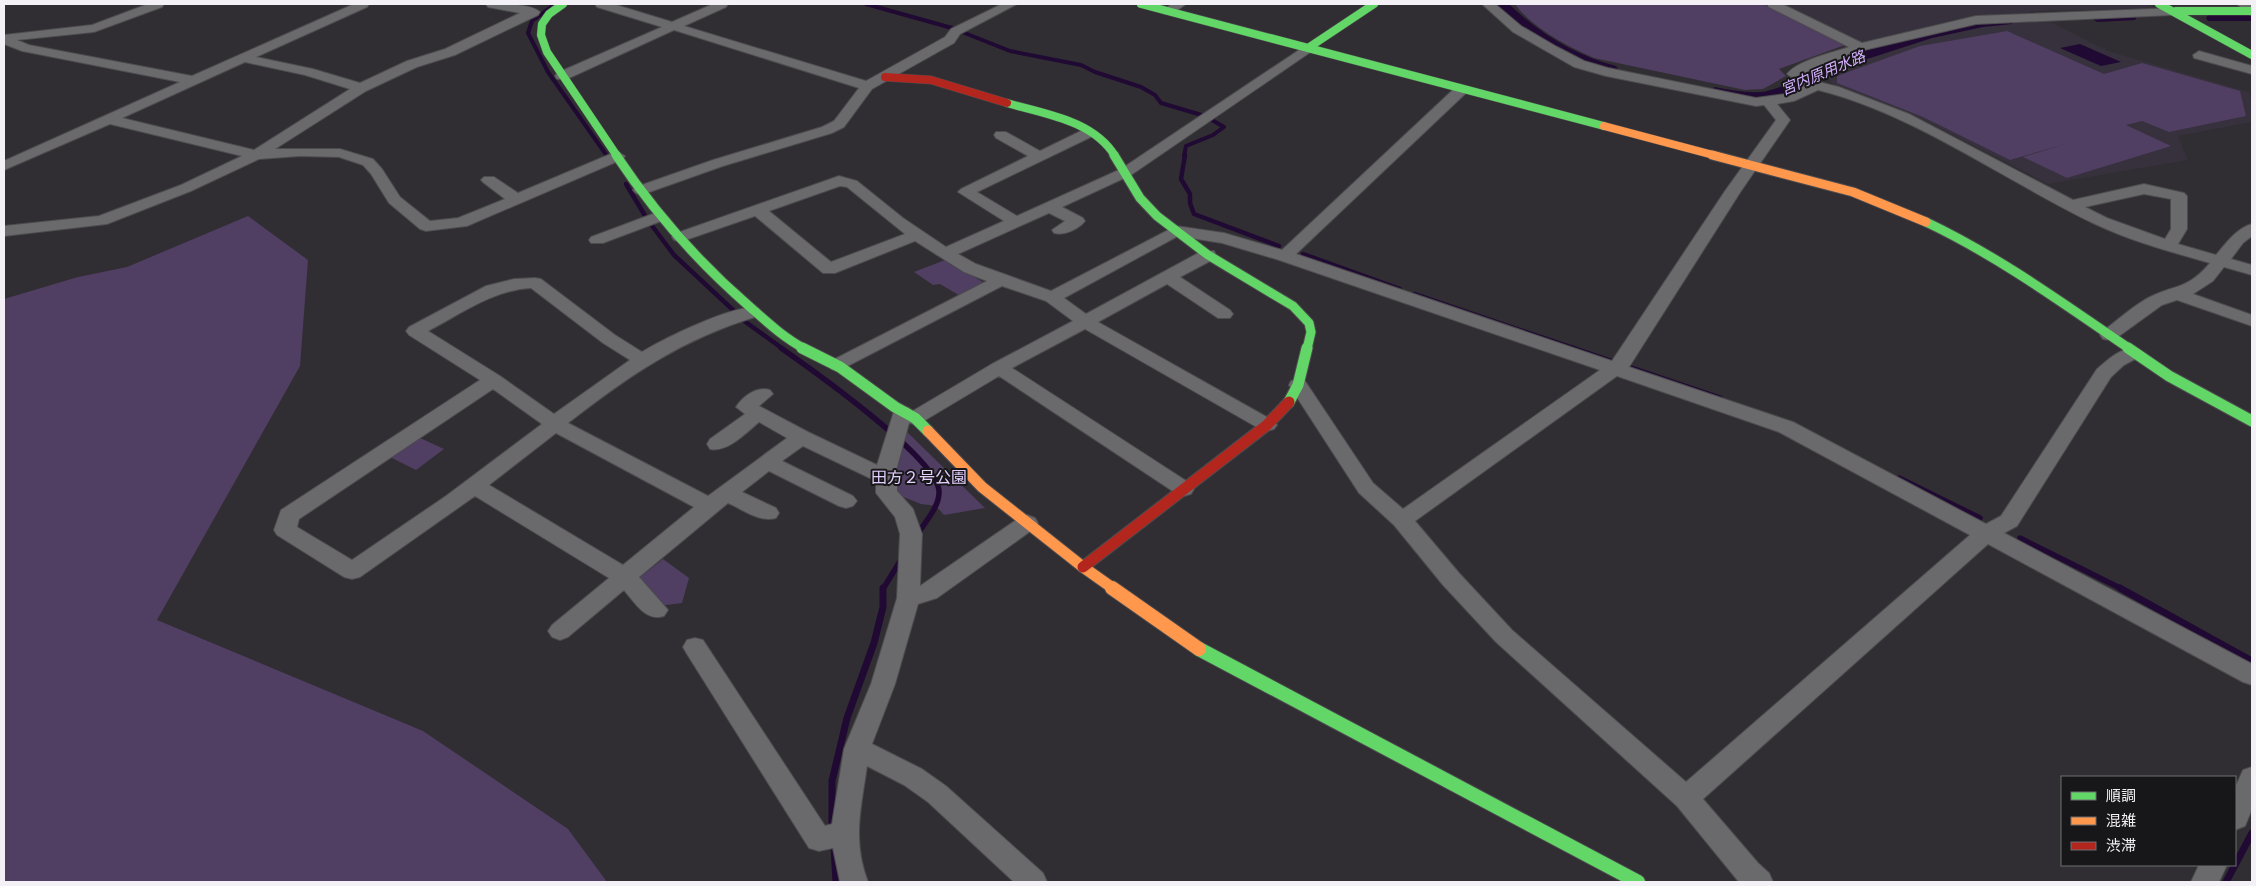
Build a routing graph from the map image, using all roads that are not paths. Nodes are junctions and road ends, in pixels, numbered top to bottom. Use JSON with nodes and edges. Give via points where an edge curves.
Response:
{"nodes":[{"id":1,"x":158,"y":4,"type":"edge"},
{"id":2,"x":363,"y":4,"type":"edge"},
{"id":3,"x":492,"y":4,"type":"edge"},
{"id":4,"x":563,"y":4,"type":"edge"},
{"id":5,"x":601,"y":4,"type":"edge"},
{"id":6,"x":722,"y":4,"type":"edge"},
{"id":7,"x":1011,"y":4,"type":"edge"},
{"id":8,"x":1141,"y":4,"type":"edge"},
{"id":9,"x":1180,"y":4,"type":"edge"},
{"id":10,"x":1374,"y":4,"type":"edge"},
{"id":11,"x":1488,"y":4,"type":"edge"},
{"id":12,"x":1772,"y":4,"type":"edge"},
{"id":13,"x":2159,"y":4,"type":"edge"},
{"id":14,"x":2243,"y":4,"type":"edge"},
{"id":15,"x":1168,"y":11,"type":"junction"},
{"id":16,"x":2172,"y":11,"type":"junction"},
{"id":17,"x":2252,"y":11,"type":"edge"},
{"id":18,"x":531,"y":12,"type":"junction"},
{"id":19,"x":548,"y":14,"type":"junction"},
{"id":20,"x":671,"y":26,"type":"junction"},
{"id":21,"x":4,"y":39,"type":"edge"},
{"id":22,"x":1860,"y":47,"type":"junction"},
{"id":23,"x":26,"y":48,"type":"junction"},
{"id":24,"x":1308,"y":48,"type":"junction"},
{"id":25,"x":2199,"y":55,"type":"dead end"},
{"id":26,"x":2252,"y":55,"type":"edge"},
{"id":27,"x":4,"y":56,"type":"edge"},
{"id":28,"x":243,"y":58,"type":"junction"},
{"id":29,"x":2252,"y":70,"type":"edge"},
{"id":30,"x":562,"y":76,"type":"junction"},
{"id":31,"x":885,"y":77,"type":"junction"},
{"id":32,"x":192,"y":80,"type":"junction"},
{"id":33,"x":867,"y":86,"type":"junction"},
{"id":34,"x":1816,"y":86,"type":"junction"},
{"id":35,"x":361,"y":88,"type":"junction"},
{"id":36,"x":1461,"y":90,"type":"junction"},
{"id":37,"x":1768,"y":101,"type":"junction"},
{"id":38,"x":108,"y":119,"type":"junction"},
{"id":39,"x":1088,"y":133,"type":"junction"},
{"id":40,"x":1002,"y":136,"type":"dead end"},
{"id":41,"x":256,"y":155,"type":"junction"},
{"id":42,"x":618,"y":156,"type":"junction"},
{"id":43,"x":1039,"y":156,"type":"junction"},
{"id":44,"x":1753,"y":165,"type":"junction"},
{"id":45,"x":4,"y":166,"type":"edge"},
{"id":46,"x":1126,"y":172,"type":"junction"},
{"id":47,"x":489,"y":180,"type":"dead end"},
{"id":48,"x":641,"y":190,"type":"junction"},
{"id":49,"x":517,"y":200,"type":"junction"},
{"id":50,"x":2071,"y":205,"type":"junction"},
{"id":51,"x":1051,"y":207,"type":"junction"},
{"id":52,"x":757,"y":210,"type":"junction"},
{"id":53,"x":659,"y":216,"type":"junction"},
{"id":54,"x":1016,"y":222,"type":"junction"},
{"id":55,"x":2252,"y":229,"type":"edge"},
{"id":56,"x":1060,"y":230,"type":"dead end"},
{"id":57,"x":1176,"y":231,"type":"junction"},
{"id":58,"x":4,"y":232,"type":"edge"},
{"id":59,"x":918,"y":234,"type":"junction"},
{"id":60,"x":680,"y":237,"type":"junction"},
{"id":61,"x":598,"y":240,"type":"dead end"},
{"id":62,"x":2169,"y":246,"type":"junction"},
{"id":63,"x":946,"y":254,"type":"junction"},
{"id":64,"x":1208,"y":255,"type":"junction"},
{"id":65,"x":1284,"y":256,"type":"junction"},
{"id":66,"x":2221,"y":262,"type":"junction"},
{"id":67,"x":2252,"y":270,"type":"edge"},
{"id":68,"x":1168,"y":277,"type":"junction"},
{"id":69,"x":1001,"y":280,"type":"junction"},
{"id":70,"x":2175,"y":293,"type":"junction"},
{"id":71,"x":1052,"y":297,"type":"junction"},
{"id":72,"x":752,"y":312,"type":"junction"},
{"id":73,"x":1224,"y":314,"type":"dead end"},
{"id":74,"x":1084,"y":321,"type":"junction"},
{"id":75,"x":2252,"y":321,"type":"edge"},
{"id":76,"x":2109,"y":335,"type":"junction"},
{"id":77,"x":2133,"y":353,"type":"junction"},
{"id":78,"x":642,"y":360,"type":"junction"},
{"id":79,"x":838,"y":365,"type":"junction"},
{"id":80,"x":999,"y":368,"type":"junction"},
{"id":81,"x":1617,"y":368,"type":"junction"},
{"id":82,"x":493,"y":380,"type":"junction"},
{"id":83,"x":1298,"y":385,"type":"junction"},
{"id":84,"x":763,"y":394,"type":"dead end"},
{"id":85,"x":758,"y":414,"type":"junction"},
{"id":86,"x":909,"y":415,"type":"junction"},
{"id":87,"x":2252,"y":421,"type":"edge"},
{"id":88,"x":555,"y":424,"type":"junction"},
{"id":89,"x":1267,"y":425,"type":"junction"},
{"id":90,"x":801,"y":436,"type":"junction"},
{"id":91,"x":717,"y":444,"type":"dead end"},
{"id":92,"x":767,"y":462,"type":"junction"},
{"id":93,"x":886,"y":478,"type":"junction"},
{"id":94,"x":475,"y":486,"type":"junction"},
{"id":95,"x":1184,"y":489,"type":"junction"},
{"id":96,"x":726,"y":493,"type":"junction"},
{"id":97,"x":846,"y":501,"type":"dead end"},
{"id":98,"x":709,"y":506,"type":"junction"},
{"id":99,"x":768,"y":513,"type":"dead end"},
{"id":100,"x":1402,"y":520,"type":"junction"},
{"id":101,"x":1027,"y":523,"type":"junction"},
{"id":102,"x":1986,"y":533,"type":"junction"},
{"id":103,"x":1082,"y":567,"type":"junction"},
{"id":104,"x":625,"y":577,"type":"junction"},
{"id":105,"x":908,"y":598,"type":"junction"},
{"id":106,"x":656,"y":610,"type":"dead end"},
{"id":107,"x":560,"y":631,"type":"dead end"},
{"id":108,"x":695,"y":647,"type":"dead end"},
{"id":109,"x":2252,"y":675,"type":"edge"},
{"id":110,"x":857,"y":749,"type":"junction"},
{"id":111,"x":2252,"y":780,"type":"edge"},
{"id":112,"x":1686,"y":798,"type":"junction"},
{"id":113,"x":2236,"y":816,"type":"edge"},
{"id":114,"x":844,"y":834,"type":"junction"},
{"id":115,"x":2213,"y":866,"type":"edge"},
{"id":116,"x":854,"y":882,"type":"edge"},
{"id":117,"x":1032,"y":882,"type":"edge"},
{"id":118,"x":1638,"y":882,"type":"edge"},
{"id":119,"x":1759,"y":882,"type":"edge"},
{"id":120,"x":2205,"y":882,"type":"edge"}],
"edges":[{"from":1,"to":21,"type":"street","via":[[94,28]]},
{"from":2,"to":28,"type":"street"},
{"from":3,"to":18,"type":"street"},
{"from":4,"to":19,"type":"street"},
{"from":5,"to":20,"type":"street"},
{"from":6,"to":20,"type":"street"},
{"from":7,"to":31,"type":"street","via":[[960,29],[950,40]]},
{"from":8,"to":15,"type":"street"},
{"from":9,"to":15,"type":"street"},
{"from":10,"to":24,"type":"street"},
{"from":11,"to":37,"type":"street","via":[[1517,29],[1579,64],[1736,98]]},
{"from":12,"to":22,"type":"street"},
{"from":13,"to":16,"type":"street"},
{"from":14,"to":17,"type":"street"},
{"from":15,"to":24,"type":"street"},
{"from":16,"to":17,"type":"street"},
{"from":16,"to":22,"type":"street","via":[[1976,20]]},
{"from":16,"to":26,"type":"street"},
{"from":18,"to":19,"type":"street"},
{"from":18,"to":35,"type":"street","via":[[450,52],[412,64]]},
{"from":19,"to":30,"type":"street","via":[[538,33]]},
{"from":20,"to":30,"type":"street"},
{"from":20,"to":33,"type":"street"},
{"from":21,"to":23,"type":"street"},
{"from":22,"to":34,"type":"street","via":[[1794,74]]},
{"from":23,"to":27,"type":"street"},
{"from":23,"to":32,"type":"street"},
{"from":24,"to":36,"type":"street"},
{"from":24,"to":46,"type":"street"},
{"from":25,"to":29,"type":"street"},
{"from":28,"to":32,"type":"street"},
{"from":28,"to":35,"type":"street"},
{"from":30,"to":42,"type":"street"},
{"from":31,"to":33,"type":"street"},
{"from":31,"to":39,"type":"street","via":[[932,80],[1082,126]]},
{"from":32,"to":38,"type":"street"},
{"from":33,"to":48,"type":"street","via":[[839,124],[827,130]]},
{"from":34,"to":37,"type":"street","via":[[1788,98]]},
{"from":34,"to":50,"type":"street","via":[[1904,117]]},
{"from":35,"to":41,"type":"street"},
{"from":36,"to":44,"type":"street"},
{"from":36,"to":65,"type":"street"},
{"from":37,"to":44,"type":"street","via":[[1783,120]]},
{"from":38,"to":41,"type":"street"},
{"from":38,"to":45,"type":"street"},
{"from":39,"to":43,"type":"street"},
{"from":39,"to":46,"type":"street","via":[[1111,150]]},
{"from":40,"to":43,"type":"street"},
{"from":41,"to":49,"type":"street","via":[[340,153],[368,162],[378,172],[394,200],[426,226],[461,223]]},
{"from":41,"to":58,"type":"street","via":[[186,188],[101,220]]},
{"from":42,"to":48,"type":"street"},
{"from":42,"to":49,"type":"street"},
{"from":43,"to":54,"type":"street","via":[[966,192]]},
{"from":44,"to":76,"type":"street","via":[[1853,192],[1920,219],[1997,259]]},
{"from":44,"to":81,"type":"street"},
{"from":46,"to":51,"type":"street"},
{"from":46,"to":57,"type":"street","via":[[1140,198]]},
{"from":47,"to":49,"type":"street"},
{"from":48,"to":53,"type":"street"},
{"from":50,"to":62,"type":"street","via":[[2101,221]]},
{"from":50,"to":62,"type":"street","via":[[2144,189],[2179,196],[2179,228]]},
{"from":51,"to":54,"type":"street"},
{"from":51,"to":56,"type":"street","via":[[1077,221]]},
{"from":52,"to":59,"type":"street","via":[[839,181],[852,184]]},
{"from":52,"to":59,"type":"street","via":[[829,269]]},
{"from":52,"to":60,"type":"street"},
{"from":53,"to":60,"type":"street"},
{"from":53,"to":61,"type":"street"},
{"from":54,"to":63,"type":"street"},
{"from":55,"to":66,"type":"street","via":[[2237,240]]},
{"from":57,"to":64,"type":"street"},
{"from":57,"to":65,"type":"street","via":[[1224,238]]},
{"from":57,"to":71,"type":"street"},
{"from":59,"to":63,"type":"street"},
{"from":60,"to":72,"type":"street","via":[[712,274]]},
{"from":62,"to":66,"type":"street"},
{"from":63,"to":69,"type":"street"},
{"from":64,"to":68,"type":"street"},
{"from":64,"to":83,"type":"street","via":[[1293,306],[1309,323],[1311,332]]},
{"from":65,"to":81,"type":"street"},
{"from":66,"to":67,"type":"street"},
{"from":66,"to":70,"type":"street","via":[[2193,288]]},
{"from":68,"to":73,"type":"street"},
{"from":68,"to":74,"type":"street"},
{"from":69,"to":71,"type":"street"},
{"from":69,"to":79,"type":"street"},
{"from":70,"to":75,"type":"street"},
{"from":70,"to":76,"type":"street","via":[[2156,302]]},
{"from":71,"to":74,"type":"street"},
{"from":72,"to":78,"type":"street","via":[[683,338]]},
{"from":72,"to":79,"type":"street","via":[[800,347]]},
{"from":74,"to":80,"type":"street"},
{"from":74,"to":89,"type":"street"},
{"from":76,"to":77,"type":"street"},
{"from":77,"to":87,"type":"street"},
{"from":77,"to":102,"type":"street","via":[[2104,373],[2009,520]]},
{"from":78,"to":82,"type":"street","via":[[535,284],[514,284],[492,290],[415,332]]},
{"from":78,"to":88,"type":"street"},
{"from":79,"to":86,"type":"street"},
{"from":80,"to":86,"type":"street"},
{"from":80,"to":95,"type":"street"},
{"from":81,"to":100,"type":"street"},
{"from":81,"to":102,"type":"street","via":[[1786,427]]},
{"from":82,"to":88,"type":"street"},
{"from":82,"to":94,"type":"street","via":[[289,515],[284,530],[352,571]]},
{"from":83,"to":89,"type":"street","via":[[1287,405]]},
{"from":83,"to":100,"type":"street","via":[[1366,488]]},
{"from":84,"to":85,"type":"street","via":[[746,408]]},
{"from":85,"to":90,"type":"street"},
{"from":85,"to":91,"type":"street"},
{"from":86,"to":93,"type":"street","via":[[887,467]]},
{"from":86,"to":101,"type":"street","via":[[982,486]]},
{"from":88,"to":94,"type":"street"},
{"from":88,"to":98,"type":"street"},
{"from":89,"to":95,"type":"street"},
{"from":90,"to":92,"type":"street"},
{"from":90,"to":93,"type":"street"},
{"from":92,"to":96,"type":"street"},
{"from":92,"to":97,"type":"street"},
{"from":93,"to":105,"type":"street","via":[[886,493],[905,514],[911,534]]},
{"from":94,"to":104,"type":"street"},
{"from":95,"to":103,"type":"street"},
{"from":96,"to":98,"type":"street"},
{"from":96,"to":99,"type":"street"},
{"from":98,"to":104,"type":"street"},
{"from":100,"to":112,"type":"street","via":[[1450,579],[1504,636]]},
{"from":101,"to":103,"type":"street"},
{"from":101,"to":105,"type":"street","via":[[929,592]]},
{"from":102,"to":109,"type":"street"},
{"from":102,"to":112,"type":"street"},
{"from":103,"to":118,"type":"street","via":[[1208,655]]},
{"from":104,"to":106,"type":"street"},
{"from":104,"to":107,"type":"street"},
{"from":105,"to":110,"type":"street","via":[[883,684]]},
{"from":108,"to":114,"type":"street","via":[[820,839]]},
{"from":110,"to":114,"type":"street"},
{"from":110,"to":117,"type":"street","via":[[913,777],[937,794]]},
{"from":111,"to":113,"type":"street"},
{"from":112,"to":119,"type":"street"},
{"from":114,"to":116,"type":"street"},
{"from":115,"to":120,"type":"street"}]}
